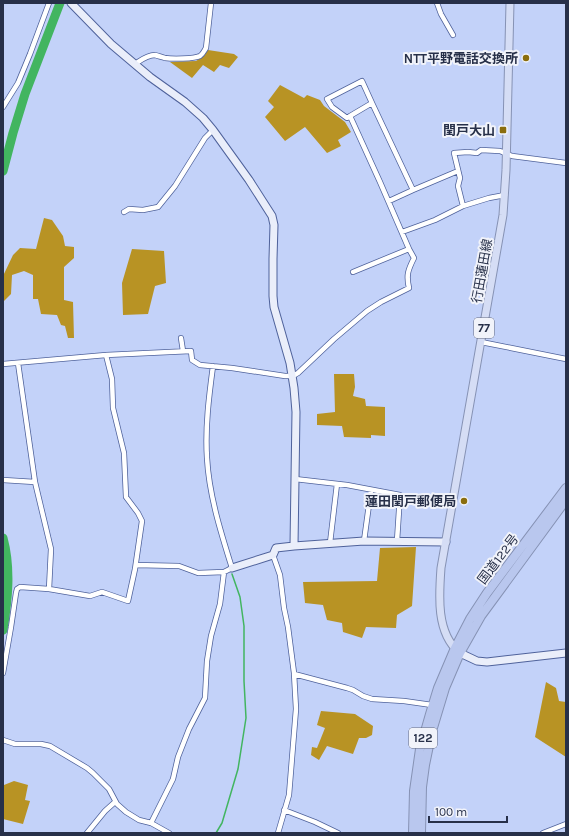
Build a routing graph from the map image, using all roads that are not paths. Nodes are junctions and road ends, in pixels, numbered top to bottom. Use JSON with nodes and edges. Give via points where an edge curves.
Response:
{"nodes":[{"id":1,"x":49,"y":3,"type":"edge"},
{"id":2,"x":70,"y":3,"type":"edge"},
{"id":3,"x":211,"y":3,"type":"edge"},
{"id":4,"x":437,"y":3,"type":"edge"},
{"id":5,"x":510,"y":3,"type":"edge"},
{"id":6,"x":453,"y":35,"type":"dead end"},
{"id":7,"x":135,"y":64,"type":"junction"},
{"id":8,"x":372,"y":103,"type":"junction"},
{"id":9,"x":3,"y":107,"type":"edge"},
{"id":10,"x":350,"y":116,"type":"junction"},
{"id":11,"x":213,"y":130,"type":"junction"},
{"id":12,"x":506,"y":153,"type":"junction"},
{"id":13,"x":566,"y":163,"type":"edge"},
{"id":14,"x":458,"y":170,"type":"junction"},
{"id":15,"x":413,"y":190,"type":"junction"},
{"id":16,"x":505,"y":195,"type":"junction"},
{"id":17,"x":389,"y":201,"type":"junction"},
{"id":18,"x":463,"y":206,"type":"junction"},
{"id":19,"x":124,"y":212,"type":"dead end"},
{"id":20,"x":402,"y":232,"type":"junction"},
{"id":21,"x":409,"y":248,"type":"junction"},
{"id":22,"x":353,"y":272,"type":"dead end"},
{"id":23,"x":181,"y":338,"type":"dead end"},
{"id":24,"x":481,"y":342,"type":"junction"},
{"id":25,"x":183,"y":351,"type":"junction"},
{"id":26,"x":106,"y":355,"type":"junction"},
{"id":27,"x":566,"y":359,"type":"edge"},
{"id":28,"x":18,"y":363,"type":"junction"},
{"id":29,"x":3,"y":364,"type":"edge"},
{"id":30,"x":213,"y":366,"type":"junction"},
{"id":31,"x":293,"y":376,"type":"junction"},
{"id":32,"x":295,"y":479,"type":"junction"},
{"id":33,"x":3,"y":480,"type":"edge"},
{"id":34,"x":35,"y":482,"type":"junction"},
{"id":35,"x":337,"y":484,"type":"junction"},
{"id":36,"x":566,"y":488,"type":"edge"},
{"id":37,"x":371,"y":490,"type":"junction"},
{"id":38,"x":566,"y":500,"type":"edge"},
{"id":39,"x":364,"y":540,"type":"junction"},
{"id":40,"x":397,"y":541,"type":"junction"},
{"id":41,"x":446,"y":542,"type":"junction"},
{"id":42,"x":330,"y":543,"type":"junction"},
{"id":43,"x":294,"y":546,"type":"junction"},
{"id":44,"x":273,"y":555,"type":"junction"},
{"id":45,"x":136,"y":565,"type":"junction"},
{"id":46,"x":232,"y":568,"type":"junction"},
{"id":47,"x":224,"y":572,"type":"junction"},
{"id":48,"x":49,"y":589,"type":"junction"},
{"id":49,"x":457,"y":651,"type":"junction"},
{"id":50,"x":566,"y":653,"type":"edge"},
{"id":51,"x":3,"y":673,"type":"edge"},
{"id":52,"x":294,"y":674,"type":"junction"},
{"id":53,"x":432,"y":705,"type":"junction"},
{"id":54,"x":3,"y":740,"type":"edge"},
{"id":55,"x":115,"y":802,"type":"junction"},
{"id":56,"x":284,"y":810,"type":"junction"},
{"id":57,"x":151,"y":823,"type":"junction"},
{"id":58,"x":566,"y":824,"type":"edge"},
{"id":59,"x":277,"y":832,"type":"edge"},
{"id":60,"x":87,"y":833,"type":"edge"},
{"id":61,"x":169,"y":833,"type":"edge"},
{"id":62,"x":338,"y":833,"type":"edge"},
{"id":63,"x":413,"y":833,"type":"edge"},
{"id":64,"x":421,"y":833,"type":"edge"},
{"id":65,"x":543,"y":833,"type":"edge"}],
"edges":[{"from":1,"to":9,"type":"street","via":[[18,83]]},
{"from":2,"to":7,"type":"street"},
{"from":3,"to":7,"type":"street","via":[[206,48],[203,54],[176,59],[147,56]]},
{"from":4,"to":6,"type":"street"},
{"from":5,"to":12,"type":"main road","name":"行田蓮田線","number":"77"},
{"from":7,"to":11,"type":"street","via":[[194,110]]},
{"from":8,"to":10,"type":"street"},
{"from":8,"to":10,"type":"street","via":[[362,81],[326,99],[347,118]]},
{"from":8,"to":15,"type":"street"},
{"from":10,"to":17,"type":"street"},
{"from":11,"to":19,"type":"street","via":[[158,207],[144,210],[129,209]]},
{"from":11,"to":31,"type":"street","via":[[272,216],[274,307]]},
{"from":12,"to":13,"type":"street"},
{"from":12,"to":14,"type":"street","via":[[481,150],[477,153],[454,153]]},
{"from":12,"to":16,"type":"main road","name":"行田蓮田線","number":"77"},
{"from":14,"to":15,"type":"street"},
{"from":14,"to":18,"type":"street","via":[[458,186]]},
{"from":15,"to":17,"type":"street"},
{"from":16,"to":18,"type":"street"},
{"from":16,"to":24,"type":"main road","name":"行田蓮田線","number":"77"},
{"from":17,"to":20,"type":"street"},
{"from":18,"to":20,"type":"street"},
{"from":20,"to":21,"type":"street"},
{"from":21,"to":22,"type":"street"},
{"from":21,"to":31,"type":"street","via":[[414,258],[407,273],[409,288],[367,311]]},
{"from":23,"to":25,"type":"street"},
{"from":24,"to":27,"type":"street"},
{"from":24,"to":41,"type":"main road","name":"行田蓮田線","number":"77"},
{"from":25,"to":26,"type":"street"},
{"from":25,"to":30,"type":"street","via":[[191,351],[192,360]]},
{"from":26,"to":28,"type":"street"},
{"from":26,"to":45,"type":"street","via":[[112,379],[113,408],[124,453],[126,497],[142,521]]},
{"from":28,"to":29,"type":"street"},
{"from":28,"to":34,"type":"street"},
{"from":30,"to":31,"type":"street"},
{"from":30,"to":46,"type":"street","via":[[208,412],[209,480]]},
{"from":31,"to":32,"type":"street","via":[[296,412]]},
{"from":32,"to":35,"type":"street"},
{"from":32,"to":43,"type":"street"},
{"from":33,"to":34,"type":"street"},
{"from":34,"to":48,"type":"street","via":[[51,550]]},
{"from":35,"to":37,"type":"street"},
{"from":35,"to":42,"type":"street"},
{"from":36,"to":49,"type":"highway","name":"国道122号","number":"122","via":[[487,593],[470,619]]},
{"from":37,"to":39,"type":"street"},
{"from":37,"to":40,"type":"street","via":[[400,495]]},
{"from":38,"to":49,"type":"highway","name":"国道122号","number":"122"},
{"from":39,"to":40,"type":"street"},
{"from":39,"to":42,"type":"street"},
{"from":40,"to":41,"type":"street"},
{"from":41,"to":49,"type":"main road","name":"行田蓮田線","number":"77","via":[[440,584],[442,622],[445,633]]},
{"from":42,"to":43,"type":"street"},
{"from":43,"to":44,"type":"street","via":[[276,548]]},
{"from":44,"to":46,"type":"street"},
{"from":44,"to":52,"type":"street","via":[[280,575]]},
{"from":45,"to":47,"type":"street","via":[[179,566],[198,573]]},
{"from":45,"to":48,"type":"street","via":[[128,601],[102,592],[90,596]]},
{"from":46,"to":47,"type":"street"},
{"from":47,"to":57,"type":"street","via":[[220,604],[207,661],[205,698],[178,756],[173,779]]},
{"from":48,"to":51,"type":"street","via":[[17,589]]},
{"from":49,"to":50,"type":"street","via":[[477,661],[487,662]]},
{"from":49,"to":53,"type":"highway","number":"122"},
{"from":49,"to":64,"type":"highway","number":"122","via":[[432,731],[425,765]]},
{"from":52,"to":53,"type":"street","via":[[348,688],[372,699]]},
{"from":52,"to":56,"type":"street","via":[[295,728],[289,795]]},
{"from":53,"to":63,"type":"highway","number":"122","via":[[420,749],[414,791]]},
{"from":54,"to":55,"type":"street","via":[[15,744],[50,746],[94,773],[109,789]]},
{"from":55,"to":57,"type":"street","via":[[139,820]]},
{"from":55,"to":60,"type":"street"},
{"from":56,"to":59,"type":"street"},
{"from":56,"to":62,"type":"street"},
{"from":57,"to":61,"type":"street"},
{"from":58,"to":65,"type":"street"}]}
